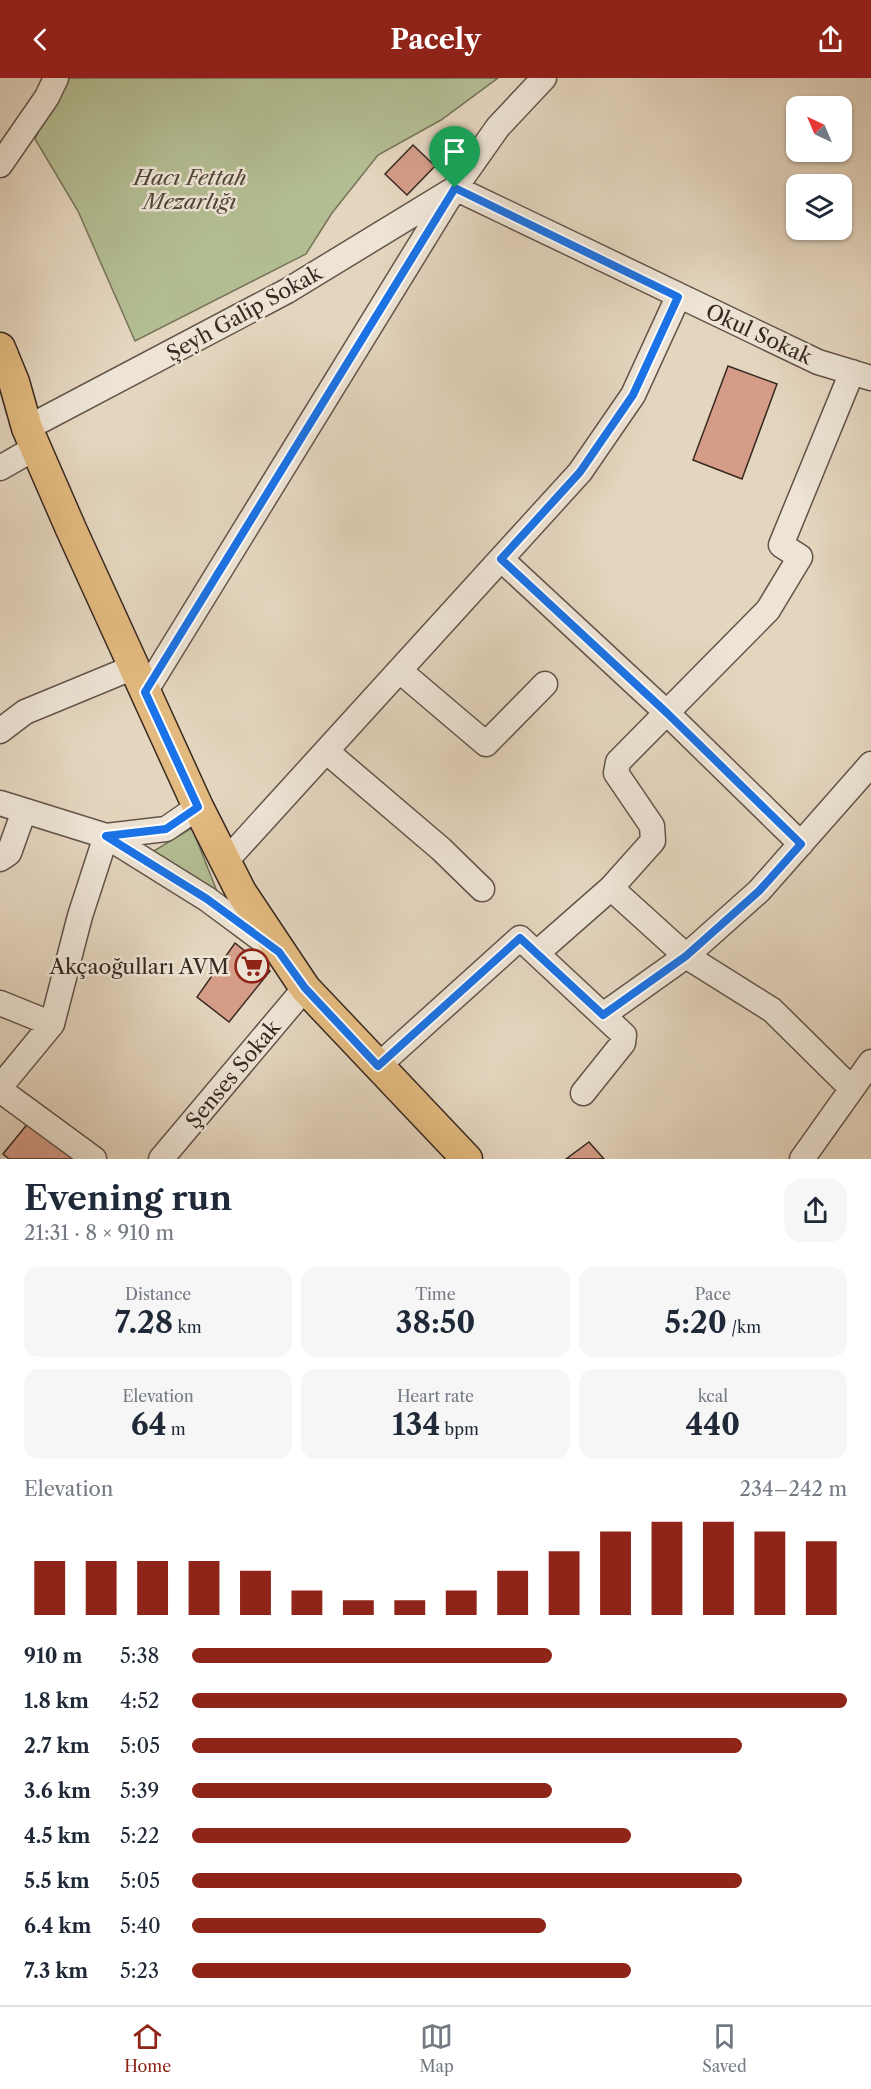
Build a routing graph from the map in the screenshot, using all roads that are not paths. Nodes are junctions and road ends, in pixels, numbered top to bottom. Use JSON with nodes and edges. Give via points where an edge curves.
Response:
{"nodes":[{"id":1,"x":56,"y":78,"type":"edge"},
{"id":2,"x":544,"y":78,"type":"edge"},
{"id":3,"x":0,"y":165,"type":"edge"},
{"id":4,"x":455,"y":188,"type":"junction"},
{"id":5,"x":678,"y":297,"type":"junction"},
{"id":6,"x":0,"y":348,"type":"edge"},
{"id":7,"x":862,"y":375,"type":"edge"},
{"id":8,"x":0,"y":398,"type":"edge"},
{"id":9,"x":31,"y":438,"type":"junction"},
{"id":10,"x":0,"y":468,"type":"edge"},
{"id":11,"x":501,"y":559,"type":"junction"},
{"id":12,"x":400,"y":671,"type":"junction"},
{"id":13,"x":140,"y":679,"type":"junction"},
{"id":14,"x":545,"y":684,"type":"dead end"},
{"id":15,"x":667,"y":713,"type":"junction"},
{"id":16,"x":0,"y":730,"type":"edge"},
{"id":17,"x":326,"y":751,"type":"junction"},
{"id":18,"x":871,"y":764,"type":"edge"},
{"id":19,"x":0,"y":803,"type":"edge"},
{"id":20,"x":198,"y":807,"type":"junction"},
{"id":21,"x":24,"y":811,"type":"junction"},
{"id":22,"x":106,"y":836,"type":"junction"},
{"id":23,"x":801,"y":844,"type":"junction"},
{"id":24,"x":0,"y":859,"type":"edge"},
{"id":25,"x":225,"y":862,"type":"junction"},
{"id":26,"x":612,"y":888,"type":"junction"},
{"id":27,"x":482,"y":889,"type":"dead end"},
{"id":28,"x":279,"y":952,"type":"junction"},
{"id":29,"x":537,"y":953,"type":"junction"},
{"id":30,"x":686,"y":956,"type":"junction"},
{"id":31,"x":305,"y":988,"type":"junction"},
{"id":32,"x":0,"y":1003,"type":"edge"},
{"id":33,"x":603,"y":1015,"type":"junction"},
{"id":34,"x":52,"y":1024,"type":"junction"},
{"id":35,"x":871,"y":1062,"type":"edge"},
{"id":36,"x":378,"y":1066,"type":"junction"},
{"id":37,"x":0,"y":1088,"type":"edge"},
{"id":38,"x":851,"y":1088,"type":"junction"},
{"id":39,"x":583,"y":1093,"type":"dead end"},
{"id":40,"x":94,"y":1159,"type":"edge"},
{"id":41,"x":161,"y":1159,"type":"edge"},
{"id":42,"x":467,"y":1159,"type":"edge"},
{"id":43,"x":802,"y":1159,"type":"edge"}],
"edges":[{"from":1,"to":3,"type":"street"},
{"from":2,"to":4,"type":"street","via":[[498,127]]},
{"from":4,"to":5,"type":"street","name":"Okul Sokak"},
{"from":4,"to":9,"type":"street","name":"Şeyh Galip Sokak","via":[[277,297]]},
{"from":4,"to":13,"type":"street"},
{"from":5,"to":7,"type":"street","name":"Okul Sokak","via":[[818,362]]},
{"from":5,"to":11,"type":"street","via":[[633,395],[580,472]]},
{"from":6,"to":9,"type":"main road"},
{"from":7,"to":15,"type":"street","via":[[782,545],[800,557],[797,566],[768,610]]},
{"from":8,"to":9,"type":"main road"},
{"from":9,"to":10,"type":"street","name":"Şeyh Galip Sokak"},
{"from":9,"to":13,"type":"main road"},
{"from":11,"to":12,"type":"street"},
{"from":11,"to":15,"type":"street"},
{"from":12,"to":14,"type":"street","via":[[486,744]]},
{"from":12,"to":17,"type":"street"},
{"from":13,"to":16,"type":"street","via":[[35,707]]},
{"from":13,"to":20,"type":"main road"},
{"from":15,"to":23,"type":"street"},
{"from":15,"to":26,"type":"street","via":[[618,762],[616,773],[652,826],[653,842]]},
{"from":17,"to":25,"type":"street"},
{"from":17,"to":27,"type":"street"},
{"from":18,"to":23,"type":"street"},
{"from":19,"to":21,"type":"street"},
{"from":20,"to":22,"type":"street","via":[[166,829]]},
{"from":20,"to":25,"type":"main road"},
{"from":21,"to":22,"type":"street"},
{"from":21,"to":24,"type":"street","via":[[9,853]]},
{"from":22,"to":28,"type":"street","via":[[207,899]]},
{"from":22,"to":34,"type":"street"},
{"from":23,"to":30,"type":"street","via":[[759,891]]},
{"from":25,"to":28,"type":"main road"},
{"from":26,"to":29,"type":"street"},
{"from":26,"to":30,"type":"street"},
{"from":28,"to":31,"type":"main road"},
{"from":29,"to":33,"type":"street"},
{"from":29,"to":36,"type":"street","via":[[520,938]]},
{"from":30,"to":33,"type":"street"},
{"from":30,"to":38,"type":"street","via":[[772,1010]]},
{"from":31,"to":36,"type":"main road"},
{"from":31,"to":41,"type":"street","name":"Şenses Sokak"},
{"from":32,"to":34,"type":"street"},
{"from":33,"to":39,"type":"street","via":[[624,1035],[623,1043]]},
{"from":34,"to":37,"type":"street"},
{"from":35,"to":38,"type":"street"},
{"from":36,"to":42,"type":"main road"},
{"from":37,"to":40,"type":"street"},
{"from":38,"to":43,"type":"street"}]}
